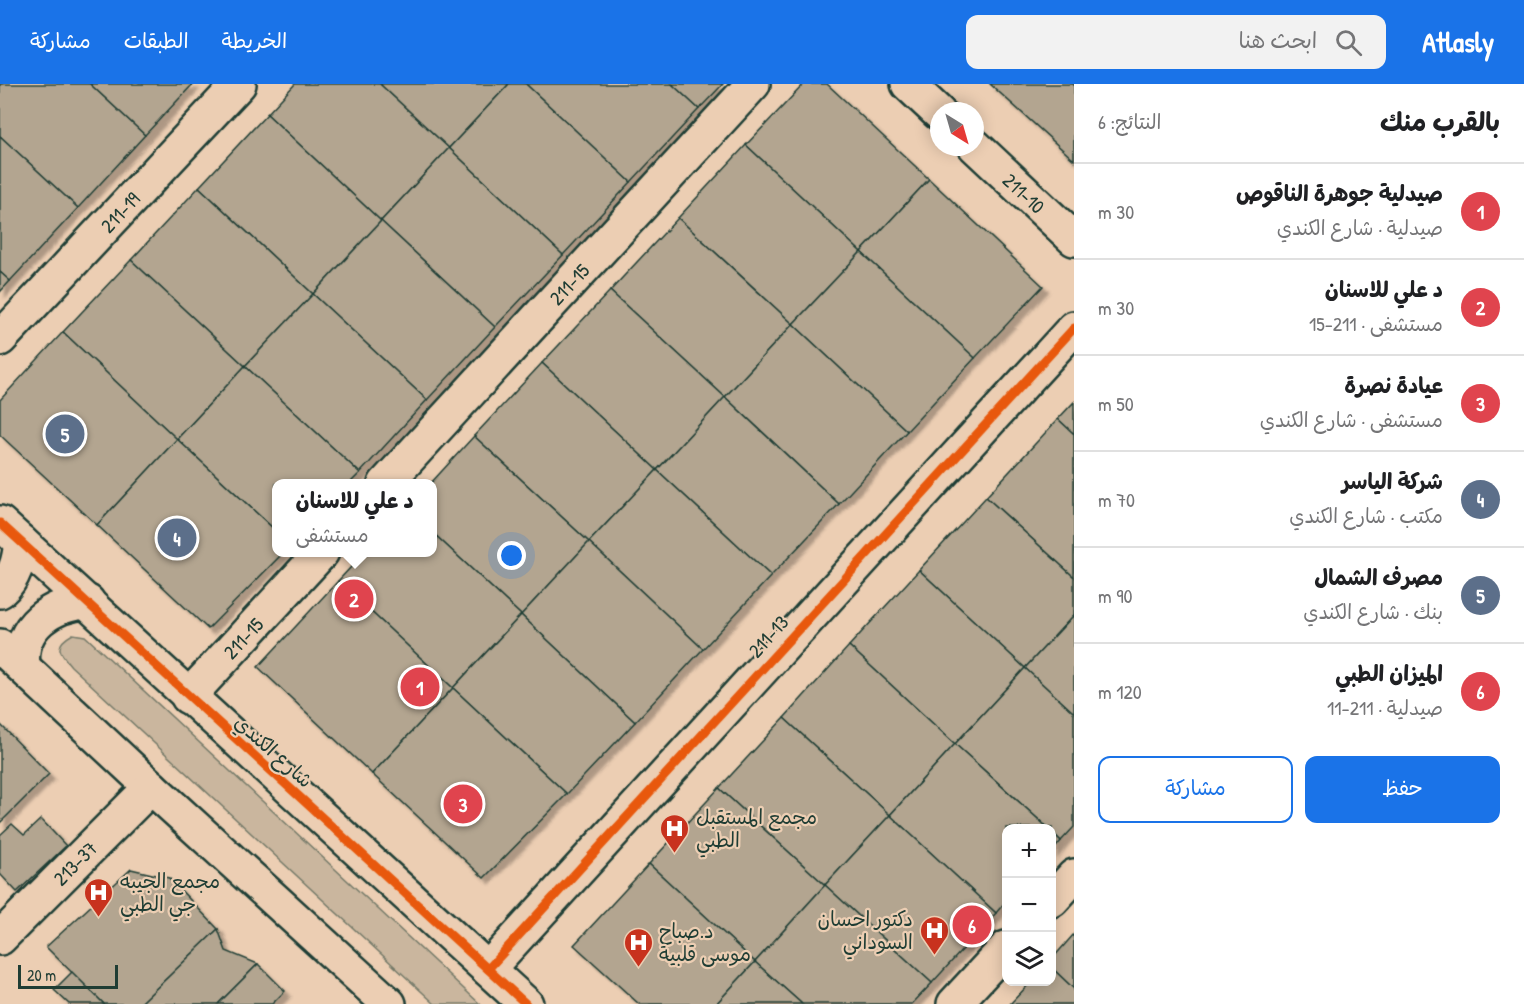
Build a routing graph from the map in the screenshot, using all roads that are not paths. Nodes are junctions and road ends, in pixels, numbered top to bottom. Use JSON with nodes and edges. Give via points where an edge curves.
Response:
{"nodes":[{"id":1,"x":239,"y":84,"type":"edge"},
{"id":2,"x":753,"y":84,"type":"edge"},
{"id":3,"x":908,"y":84,"type":"edge"},
{"id":4,"x":930,"y":105,"type":"edge"},
{"id":5,"x":984,"y":155,"type":"edge"},
{"id":6,"x":1074,"y":239,"type":"edge"},
{"id":7,"x":1074,"y":327,"type":"edge"},
{"id":8,"x":0,"y":339,"type":"edge"},
{"id":9,"x":389,"y":479,"type":"edge"},
{"id":10,"x":10,"y":532,"type":"edge"},
{"id":11,"x":317,"y":557,"type":"edge"},
{"id":12,"x":0,"y":591,"type":"edge"},
{"id":13,"x":88,"y":602,"type":"junction"},
{"id":14,"x":11,"y":656,"type":"edge"},
{"id":15,"x":188,"y":697,"type":"junction"},
{"id":16,"x":151,"y":787,"type":"junction"},
{"id":17,"x":1074,"y":876,"type":"edge"},
{"id":18,"x":1056,"y":896,"type":"edge"},
{"id":19,"x":0,"y":938,"type":"edge"},
{"id":20,"x":1002,"y":952,"type":"edge"},
{"id":21,"x":488,"y":969,"type":"junction"},
{"id":22,"x":389,"y":1004,"type":"edge"},
{"id":23,"x":526,"y":1004,"type":"edge"},
{"id":24,"x":954,"y":1004,"type":"edge"}],
"edges":[{"from":1,"to":8,"type":"street","name":"211-19"},
{"from":2,"to":9,"type":"street","name":"211-15"},
{"from":3,"to":4,"type":"street"},
{"from":5,"to":6,"type":"street","name":"211-10"},
{"from":7,"to":21,"type":"street","name":"211-13"},
{"from":10,"to":12,"type":"street","via":[[19,558]]},
{"from":10,"to":13,"type":"street","name":"شارع الكندي"},
{"from":11,"to":15,"type":"street","name":"211-15"},
{"from":13,"to":14,"type":"street","via":[[73,603],[45,615],[26,638],[21,652]]},
{"from":13,"to":15,"type":"street","name":"شارع الكندي"},
{"from":14,"to":16,"type":"street"},
{"from":15,"to":21,"type":"street","name":"شارع الكندي"},
{"from":16,"to":19,"type":"street","name":"213-37"},
{"from":16,"to":22,"type":"street"},
{"from":17,"to":18,"type":"street"},
{"from":20,"to":24,"type":"street"},
{"from":21,"to":23,"type":"street","name":"شارع الكندي"}]}
